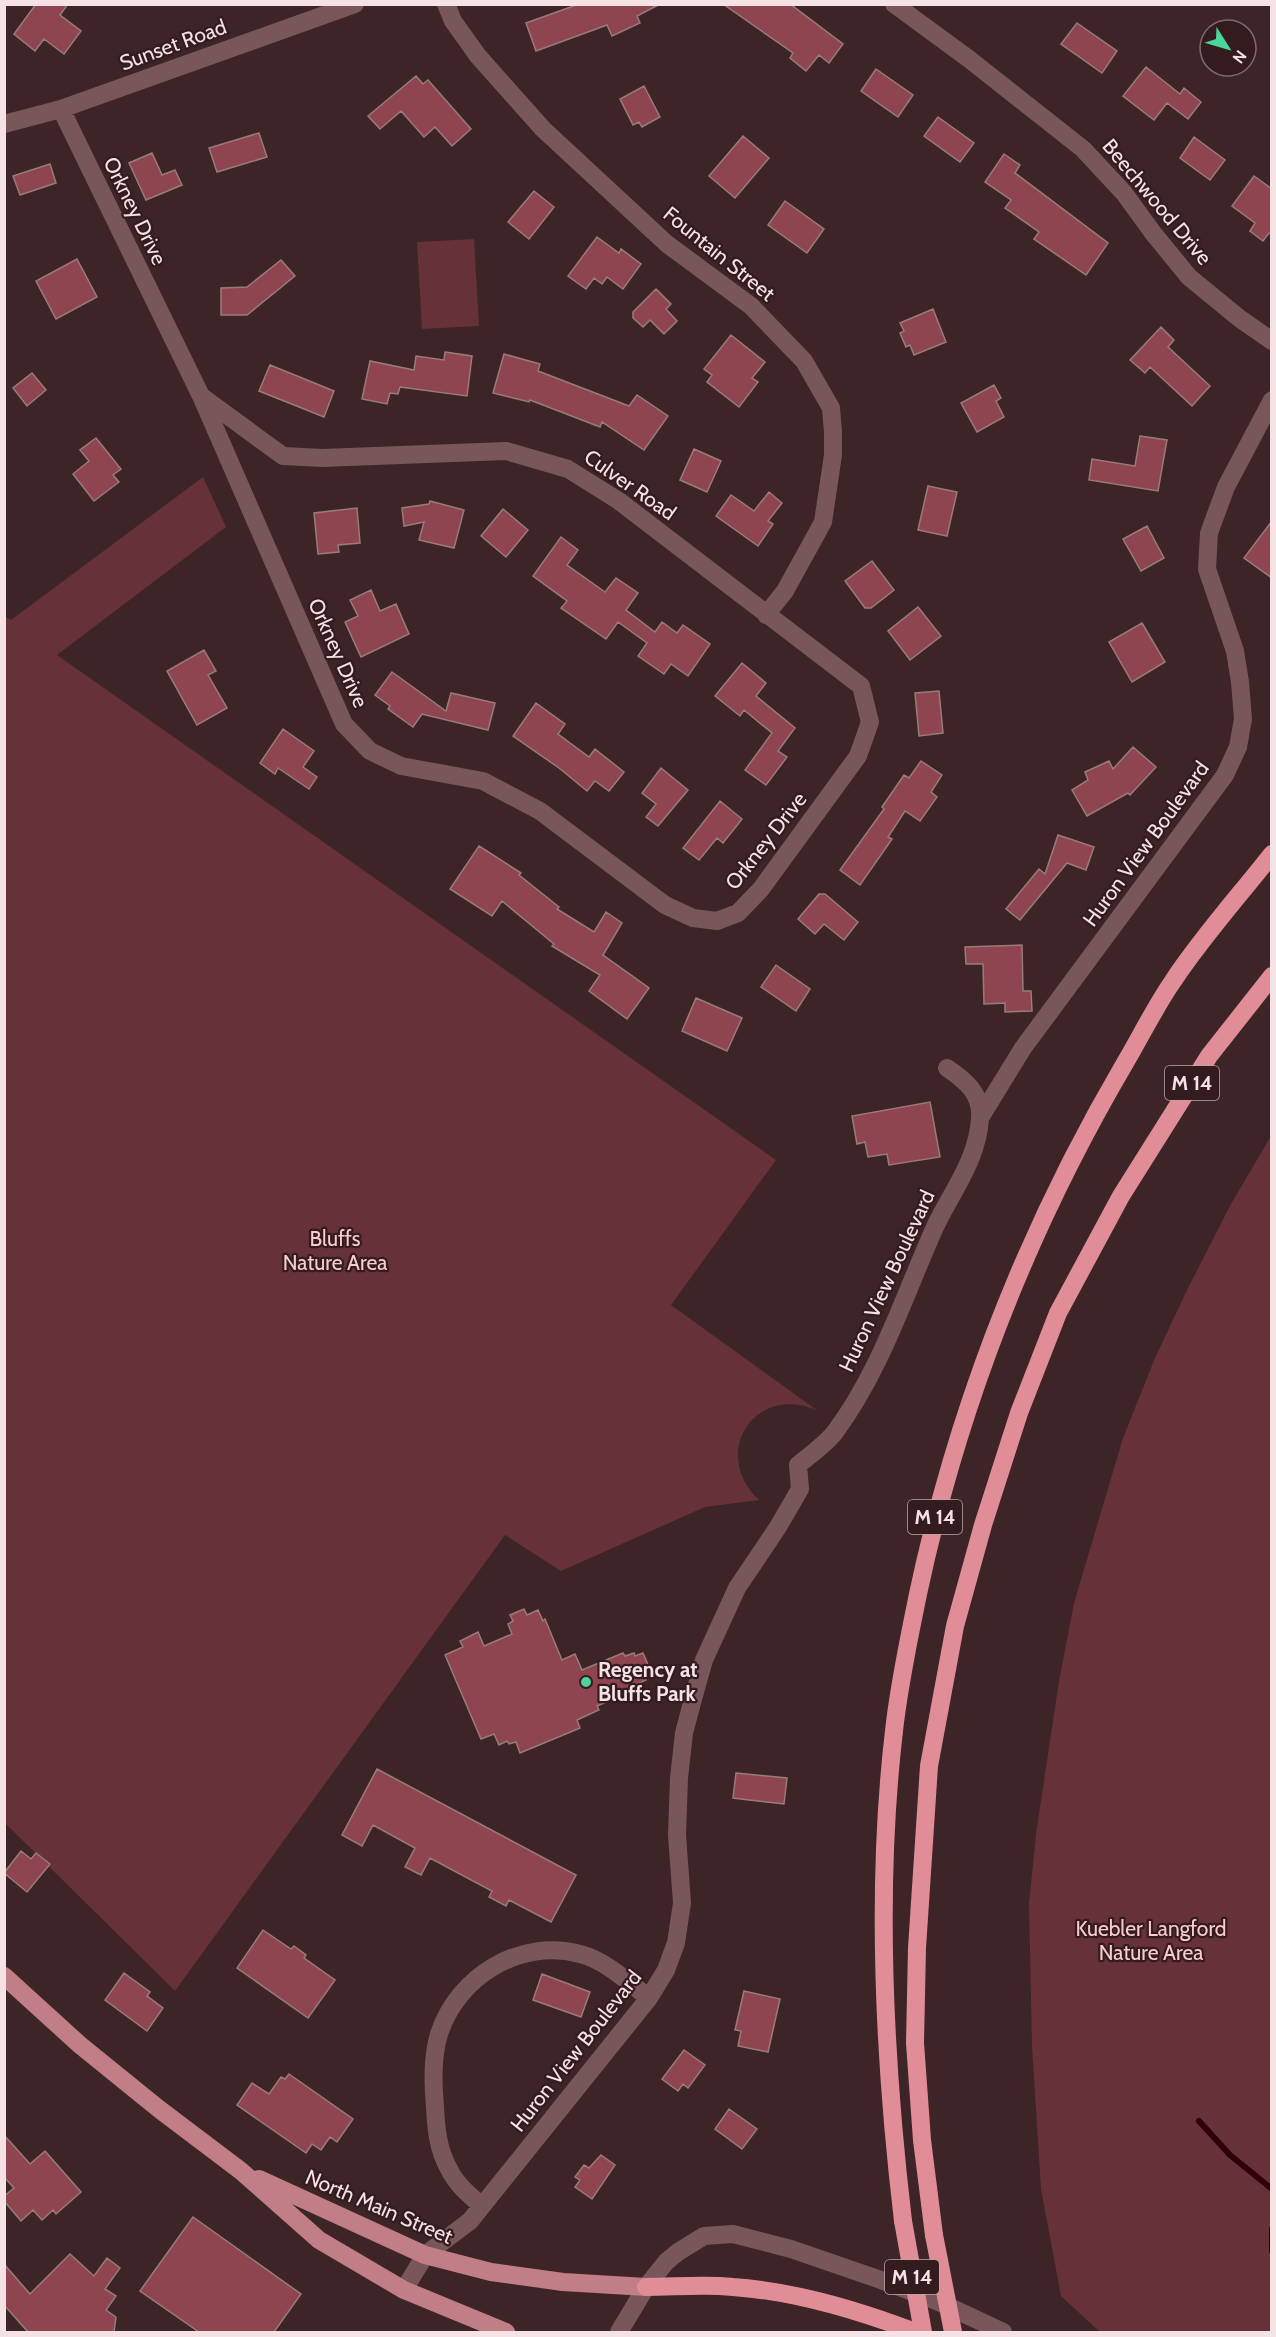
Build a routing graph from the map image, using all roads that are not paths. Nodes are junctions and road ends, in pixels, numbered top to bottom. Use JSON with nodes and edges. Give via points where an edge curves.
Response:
{"nodes":[{"id":1,"x":355,"y":4,"type":"edge"},
{"id":2,"x":446,"y":4,"type":"edge"},
{"id":3,"x":894,"y":4,"type":"edge"},
{"id":4,"x":61,"y":109,"type":"junction"},
{"id":5,"x":8,"y":119,"type":"edge"},
{"id":6,"x":1272,"y":341,"type":"edge"},
{"id":7,"x":201,"y":396,"type":"junction"},
{"id":8,"x":1272,"y":400,"type":"edge"},
{"id":9,"x":766,"y":615,"type":"junction"},
{"id":10,"x":858,"y":756,"type":"joint"},
{"id":11,"x":1272,"y":854,"type":"edge"},
{"id":12,"x":1272,"y":976,"type":"edge"},
{"id":13,"x":947,"y":1068,"type":"dead end"},
{"id":14,"x":980,"y":1118,"type":"junction"},
{"id":15,"x":4,"y":1976,"type":"edge"},
{"id":16,"x":649,"y":1998,"type":"junction"},
{"id":17,"x":241,"y":2171,"type":"junction"},
{"id":18,"x":482,"y":2206,"type":"junction"},
{"id":19,"x":425,"y":2255,"type":"junction"},
{"id":20,"x":646,"y":2287,"type":"junction"},
{"id":21,"x":404,"y":2290,"type":"junction"},
{"id":22,"x":506,"y":2332,"type":"edge"},
{"id":23,"x":619,"y":2332,"type":"edge"},
{"id":24,"x":915,"y":2332,"type":"edge"},
{"id":25,"x":923,"y":2332,"type":"edge"},
{"id":26,"x":953,"y":2332,"type":"edge"},
{"id":27,"x":1003,"y":2332,"type":"edge"}],
"edges":[{"from":1,"to":4,"type":"street","name":"Sunset Road"},
{"from":2,"to":9,"type":"street","name":"Fountain Street","via":[[478,56],[543,129],[667,244],[752,306],[804,361],[831,408],[832,455],[823,522],[785,591]]},
{"from":3,"to":6,"type":"street","name":"Beechwood Drive","via":[[1083,149],[1124,193],[1189,277]]},
{"from":4,"to":5,"type":"street","name":"Sunset Road"},
{"from":4,"to":7,"type":"street","name":"Orkney Drive"},
{"from":7,"to":9,"type":"street","name":"Culver Road","via":[[283,456],[506,451],[568,469],[619,501]]},
{"from":7,"to":10,"type":"street","name":"Orkney Drive","via":[[344,724],[370,751],[401,766],[483,781],[540,811],[665,904],[693,918],[717,921],[738,914],[761,889]]},
{"from":8,"to":14,"type":"street","name":"Huron View Boulevard","via":[[1226,487],[1209,532],[1207,569],[1235,651],[1240,682],[1243,719],[1238,747],[1225,775],[1023,1048]]},
{"from":9,"to":10,"type":"street","name":"Culver Road","via":[[861,686],[870,722]]},
{"from":11,"to":25,"type":"highway","number":"M 14","bridge":true,"via":[[1173,981],[1088,1126],[1020,1266],[967,1409],[932,1528],[894,1732],[885,1892],[887,2060],[903,2221]]},
{"from":12,"to":26,"type":"highway","number":"M 14","bridge":true,"via":[[1209,1056],[1121,1196],[1058,1313],[1019,1413],[955,1626],[929,1766],[915,2043],[934,2235]]},
{"from":13,"to":14,"type":"street","name":"Huron View Boulevard","via":[[974,1091]]},
{"from":14,"to":16,"type":"street","name":"Huron View Boulevard","via":[[972,1157],[936,1224],[872,1373],[834,1434],[798,1465],[800,1489],[737,1588],[704,1660],[684,1733],[679,1778],[677,1835],[682,1903],[676,1943]]},
{"from":15,"to":17,"type":"main road","name":"North Main Street","via":[[80,2045]]},
{"from":16,"to":18,"type":"street","name":"Huron View Boulevard"},
{"from":16,"to":18,"type":"street","via":[[606,1966],[582,1954],[557,1949],[509,1957],[483,1973],[463,1993],[439,2036],[433,2074],[436,2121],[438,2142],[449,2169],[465,2192]]},
{"from":17,"to":19,"type":"main road","name":"North Main Street"},
{"from":17,"to":21,"type":"main road","name":"North Main Street","via":[[319,2240]]},
{"from":18,"to":19,"type":"street","name":"Huron View Boulevard","via":[[470,2221]]},
{"from":19,"to":20,"type":"main road","name":"North Main Street","via":[[501,2274]]},
{"from":19,"to":21,"type":"street","name":"Huron View Boulevard"},
{"from":20,"to":23,"type":"street"},
{"from":20,"to":24,"type":"highway","via":[[733,2286],[801,2298]]},
{"from":20,"to":27,"type":"street","via":[[666,2262],[704,2236],[733,2234],[782,2246],[881,2280]]},
{"from":21,"to":22,"type":"main road","name":"North Main Street"}]}
